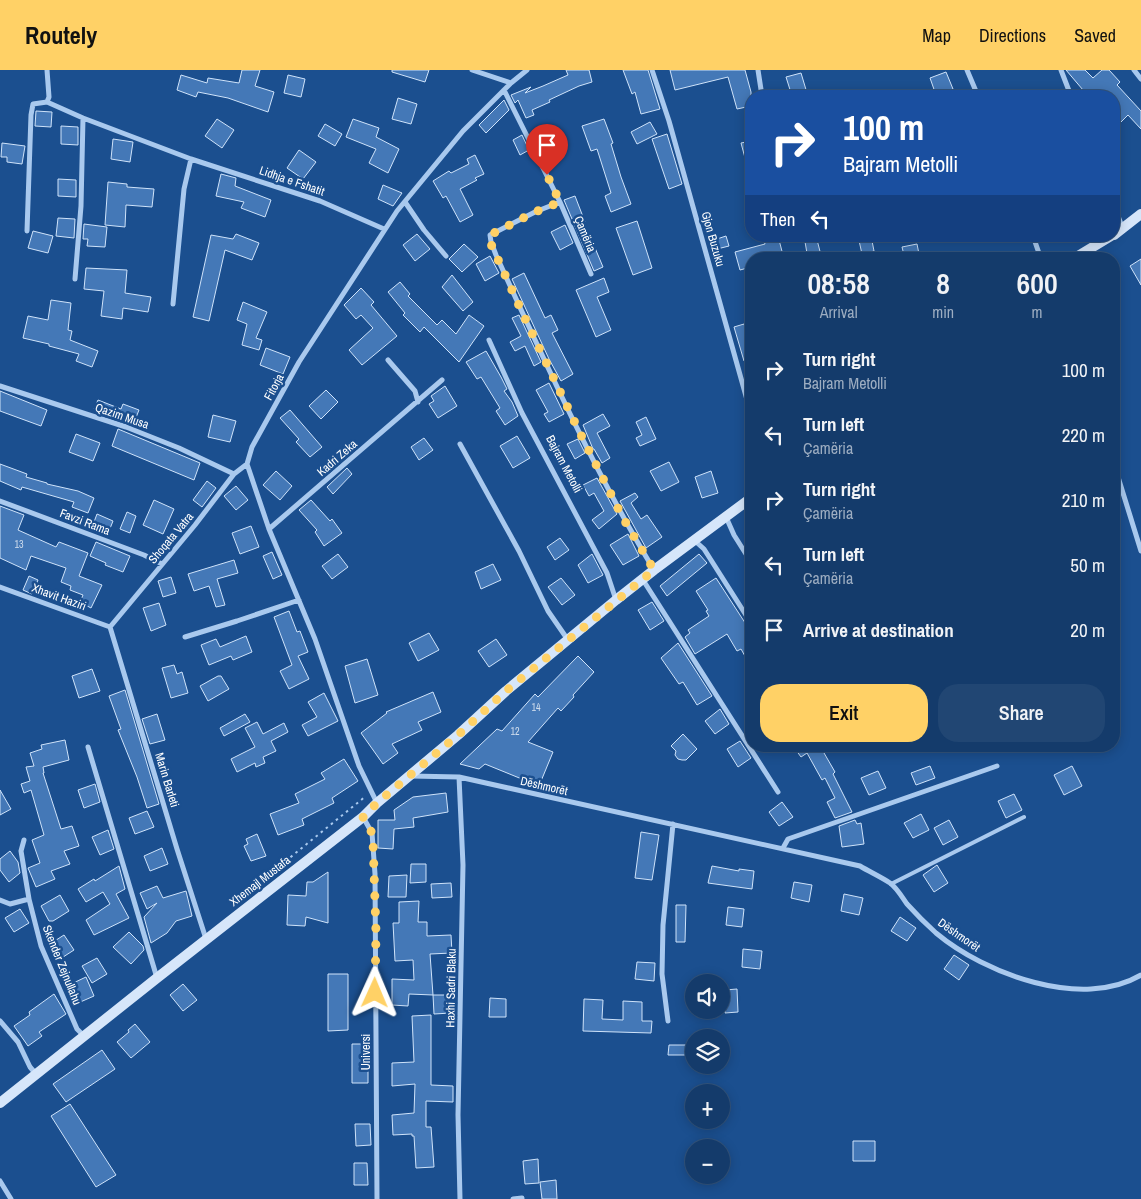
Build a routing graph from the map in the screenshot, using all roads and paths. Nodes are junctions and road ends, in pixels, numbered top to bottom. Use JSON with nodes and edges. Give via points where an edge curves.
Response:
{"nodes":[{"id":1,"x":48,"y":70,"type":"edge"},
{"id":2,"x":472,"y":70,"type":"edge"},
{"id":3,"x":527,"y":70,"type":"edge"},
{"id":4,"x":652,"y":70,"type":"edge"},
{"id":5,"x":758,"y":70,"type":"edge"},
{"id":6,"x":968,"y":70,"type":"edge"},
{"id":7,"x":1061,"y":70,"type":"edge"},
{"id":8,"x":1134,"y":70,"type":"edge"},
{"id":9,"x":1141,"y":79,"type":"edge"},
{"id":10,"x":511,"y":83,"type":"junction"},
{"id":11,"x":504,"y":90,"type":"junction"},
{"id":12,"x":761,"y":90,"type":"edge"},
{"id":13,"x":976,"y":90,"type":"edge"},
{"id":14,"x":1069,"y":90,"type":"edge"},
{"id":15,"x":47,"y":102,"type":"junction"},
{"id":16,"x":83,"y":118,"type":"junction"},
{"id":17,"x":191,"y":159,"type":"junction"},
{"id":18,"x":405,"y":202,"type":"junction"},
{"id":19,"x":560,"y":202,"type":"junction"},
{"id":20,"x":1141,"y":214,"type":"edge"},
{"id":21,"x":384,"y":229,"type":"junction"},
{"id":22,"x":1120,"y":230,"type":"edge"},
{"id":23,"x":27,"y":231,"type":"dead end"},
{"id":24,"x":1101,"y":242,"type":"edge"},
{"id":25,"x":1085,"y":252,"type":"edge"},
{"id":26,"x":446,"y":256,"type":"dead end"},
{"id":27,"x":591,"y":274,"type":"dead end"},
{"id":28,"x":75,"y":279,"type":"dead end"},
{"id":29,"x":172,"y":304,"type":"dead end"},
{"id":30,"x":489,"y":340,"type":"dead end"},
{"id":31,"x":388,"y":360,"type":"dead end"},
{"id":32,"x":442,"y":380,"type":"dead end"},
{"id":33,"x":0,"y":386,"type":"edge"},
{"id":34,"x":745,"y":392,"type":"edge"},
{"id":35,"x":418,"y":402,"type":"junction"},
{"id":36,"x":460,"y":444,"type":"dead end"},
{"id":37,"x":247,"y":464,"type":"junction"},
{"id":38,"x":234,"y":474,"type":"junction"},
{"id":39,"x":1120,"y":483,"type":"edge"},
{"id":40,"x":0,"y":500,"type":"edge"},
{"id":41,"x":745,"y":503,"type":"edge"},
{"id":42,"x":726,"y":517,"type":"junction"},
{"id":43,"x":270,"y":529,"type":"junction"},
{"id":44,"x":694,"y":540,"type":"junction"},
{"id":45,"x":1141,"y":551,"type":"edge"},
{"id":46,"x":745,"y":552,"type":"edge"},
{"id":47,"x":162,"y":564,"type":"junction"},
{"id":48,"x":654,"y":570,"type":"junction"},
{"id":49,"x":643,"y":580,"type":"junction"},
{"id":50,"x":0,"y":587,"type":"edge"},
{"id":51,"x":299,"y":600,"type":"junction"},
{"id":52,"x":616,"y":600,"type":"junction"},
{"id":53,"x":745,"y":614,"type":"edge"},
{"id":54,"x":110,"y":627,"type":"junction"},
{"id":55,"x":184,"y":637,"type":"dead end"},
{"id":56,"x":569,"y":641,"type":"junction"},
{"id":57,"x":745,"y":740,"type":"edge"},
{"id":58,"x":88,"y":747,"type":"dead end"},
{"id":59,"x":753,"y":752,"type":"edge"},
{"id":60,"x":997,"y":766,"type":"dead end"},
{"id":61,"x":410,"y":776,"type":"junction"},
{"id":62,"x":459,"y":777,"type":"junction"},
{"id":63,"x":778,"y":792,"type":"dead end"},
{"id":64,"x":377,"y":803,"type":"junction"},
{"id":65,"x":363,"y":817,"type":"junction"},
{"id":66,"x":1024,"y":818,"type":"dead end"},
{"id":67,"x":673,"y":824,"type":"junction"},
{"id":68,"x":24,"y":840,"type":"dead end"},
{"id":69,"x":783,"y":848,"type":"junction"},
{"id":70,"x":891,"y":884,"type":"junction"},
{"id":71,"x":29,"y":899,"type":"junction"},
{"id":72,"x":0,"y":900,"type":"edge"},
{"id":73,"x":206,"y":939,"type":"junction"},
{"id":74,"x":1141,"y":975,"type":"edge"},
{"id":75,"x":157,"y":978,"type":"junction"},
{"id":76,"x":0,"y":1021,"type":"edge"},
{"id":77,"x":668,"y":1021,"type":"dead end"},
{"id":78,"x":84,"y":1036,"type":"junction"},
{"id":79,"x":36,"y":1074,"type":"junction"},
{"id":80,"x":0,"y":1103,"type":"edge"},
{"id":81,"x":0,"y":1181,"type":"edge"},
{"id":82,"x":522,"y":1198,"type":"dead end"},
{"id":83,"x":10,"y":1199,"type":"edge"},
{"id":84,"x":377,"y":1199,"type":"edge"},
{"id":85,"x":460,"y":1199,"type":"edge"},
{"id":86,"x":513,"y":1199,"type":"edge"}],
"edges":[{"from":1,"to":15,"type":"street"},
{"from":2,"to":10,"type":"street"},
{"from":3,"to":10,"type":"street","name":"Fitorja"},
{"from":4,"to":34,"type":"street","name":"Gjon Buzuku","via":[[672,130]]},
{"from":5,"to":12,"type":"street"},
{"from":6,"to":13,"type":"street"},
{"from":7,"to":14,"type":"street"},
{"from":8,"to":9,"type":"street"},
{"from":10,"to":11,"type":"street","name":"Fitorja"},
{"from":11,"to":18,"type":"street","name":"Fitorja","via":[[463,131]]},
{"from":11,"to":19,"type":"street","name":"Çamëria"},
{"from":15,"to":16,"type":"street","name":"Lidhja e Fshatit"},
{"from":15,"to":23,"type":"street","via":[[33,104],[30,121]]},
{"from":16,"to":17,"type":"street","name":"Lidhja e Fshatit"},
{"from":16,"to":28,"type":"street"},
{"from":17,"to":21,"type":"street","name":"Lidhja e Fshatit","via":[[320,201]]},
{"from":17,"to":29,"type":"street","via":[[184,189]]},
{"from":18,"to":21,"type":"street","name":"Fitorja"},
{"from":18,"to":26,"type":"street"},
{"from":19,"to":27,"type":"street","name":"Çamëria"},
{"from":19,"to":48,"type":"street","via":[[490,235],[490,242],[574,421],[623,518]]},
{"from":20,"to":22,"type":"main road"},
{"from":21,"to":37,"type":"street","name":"Fitorja","via":[[299,362],[252,446]]},
{"from":24,"to":25,"type":"main road"},
{"from":30,"to":52,"type":"street","name":"Bajram Metolli"},
{"from":31,"to":35,"type":"street","via":[[415,391]]},
{"from":32,"to":35,"type":"street","name":"Kadri Zeka"},
{"from":33,"to":38,"type":"street","name":"Qazim Musa","via":[[126,427]]},
{"from":35,"to":43,"type":"street","name":"Kadri Zeka"},
{"from":36,"to":56,"type":"street","via":[[515,543],[548,611]]},
{"from":37,"to":38,"type":"street","name":"Shoqata Vatra"},
{"from":37,"to":43,"type":"street"},
{"from":38,"to":47,"type":"street","name":"Shoqata Vatra"},
{"from":39,"to":45,"type":"street"},
{"from":40,"to":47,"type":"street","name":"Favzi Rama"},
{"from":41,"to":42,"type":"main road"},
{"from":42,"to":44,"type":"main road"},
{"from":42,"to":46,"type":"street"},
{"from":43,"to":51,"type":"street"},
{"from":44,"to":48,"type":"main road"},
{"from":44,"to":53,"type":"street","via":[[704,549]]},
{"from":47,"to":54,"type":"street","name":"Shoqata Vatra"},
{"from":48,"to":49,"type":"main road"},
{"from":49,"to":52,"type":"main road"},
{"from":49,"to":57,"type":"street"},
{"from":50,"to":54,"type":"street","name":"Xhavit Haziri"},
{"from":51,"to":55,"type":"street"},
{"from":51,"to":64,"type":"street","via":[[359,766]]},
{"from":52,"to":56,"type":"main road"},
{"from":54,"to":73,"type":"street","name":"Marin Barleti"},
{"from":56,"to":61,"type":"main road","via":[[506,691]]},
{"from":58,"to":75,"type":"street"},
{"from":59,"to":63,"type":"street"},
{"from":60,"to":69,"type":"street","via":[[788,839]]},
{"from":61,"to":62,"type":"street","name":"Dëshmorët"},
{"from":61,"to":64,"type":"main road"},
{"from":62,"to":67,"type":"street","name":"Dëshmorët"},
{"from":62,"to":85,"type":"street","name":"Haxhi Sadri Blaku","via":[[463,865],[458,1115]]},
{"from":64,"to":65,"type":"main road","name":"Xhemajl Mustafa"},
{"from":65,"to":73,"type":"main road","name":"Xhemajl Mustafa"},
{"from":65,"to":84,"type":"street","name":"Universi","via":[[372,833],[375,874]]},
{"from":66,"to":70,"type":"lane"},
{"from":67,"to":69,"type":"street","name":"Dëshmorët"},
{"from":67,"to":77,"type":"street","via":[[663,925],[662,974]]},
{"from":68,"to":71,"type":"street","name":"Skender Zejnullahu","via":[[20,851]]},
{"from":69,"to":70,"type":"street","name":"Dëshmorët","via":[[860,866]]},
{"from":70,"to":74,"type":"street","name":"Dëshmorët","via":[[936,933],[973,958],[1008,974],[1042,984],[1077,989],[1120,984]]},
{"from":71,"to":72,"type":"street","via":[[10,904]]},
{"from":71,"to":78,"type":"street","name":"Skender Zejnullahu","via":[[41,946],[77,1029]]},
{"from":73,"to":75,"type":"main road","name":"Xhemajl Mustafa"},
{"from":75,"to":78,"type":"main road","name":"Xhemajl Mustafa"},
{"from":76,"to":79,"type":"street","via":[[18,1042]]},
{"from":78,"to":79,"type":"main road","name":"Xhemajl Mustafa"},
{"from":79,"to":80,"type":"main road","name":"Xhemajl Mustafa"},
{"from":81,"to":83,"type":"street"},
{"from":82,"to":86,"type":"street"}]}
